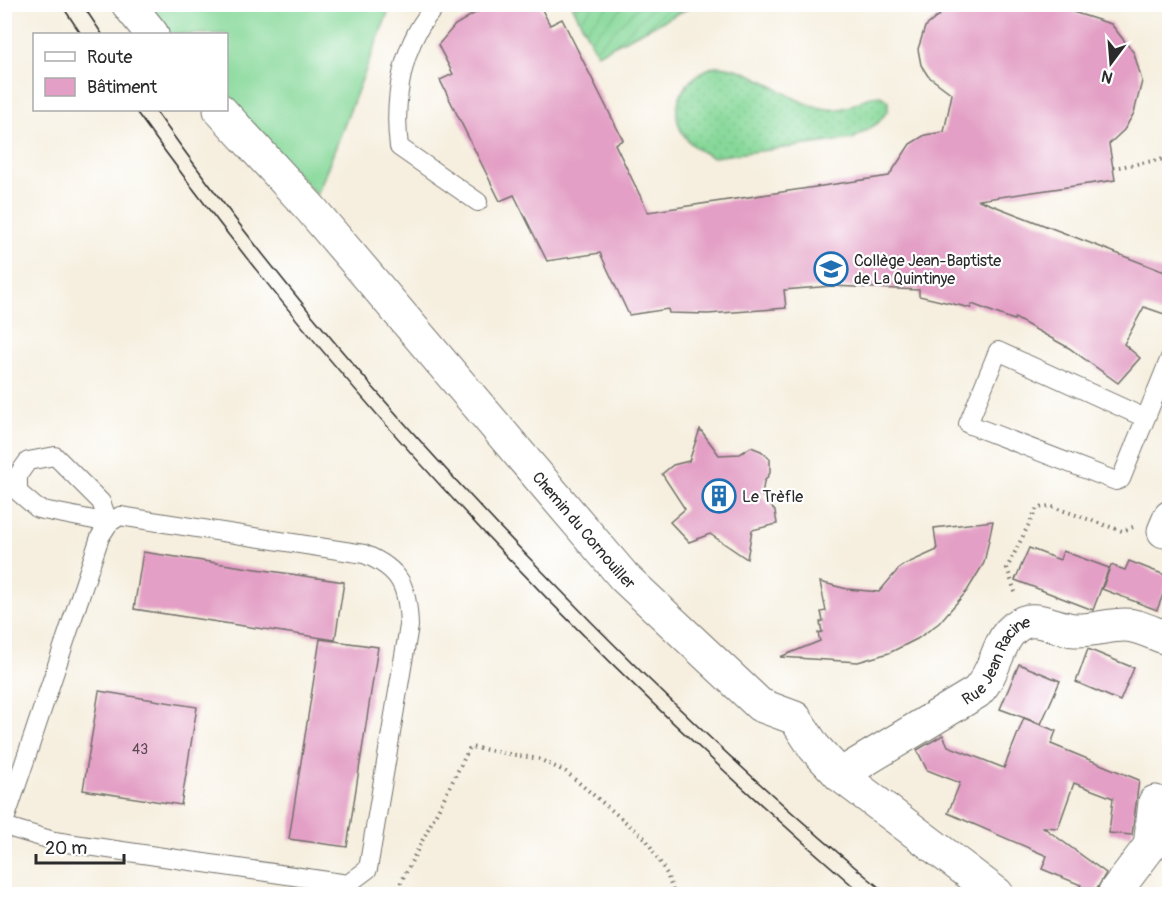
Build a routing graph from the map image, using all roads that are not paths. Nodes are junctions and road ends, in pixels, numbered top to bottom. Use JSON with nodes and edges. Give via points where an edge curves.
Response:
{"nodes":[{"id":1,"x":129,"y":4,"type":"edge"},
{"id":2,"x":438,"y":4,"type":"edge"},
{"id":3,"x":151,"y":33,"type":"edge"},
{"id":4,"x":221,"y":111,"type":"edge"},
{"id":5,"x":478,"y":202,"type":"dead end"},
{"id":6,"x":1170,"y":358,"type":"edge"},
{"id":7,"x":1145,"y":418,"type":"junction"},
{"id":8,"x":109,"y":523,"type":"junction"},
{"id":9,"x":1170,"y":639,"type":"edge"},
{"id":10,"x":840,"y":775,"type":"junction"},
{"id":11,"x":1155,"y":802,"type":"dead end"},
{"id":12,"x":4,"y":825,"type":"edge"},
{"id":13,"x":1115,"y":892,"type":"dead end"},
{"id":14,"x":997,"y":894,"type":"edge"}],
"edges":[{"from":1,"to":3,"type":"street"},
{"from":2,"to":5,"type":"lane","via":[[408,50],[399,88],[399,147]]},
{"from":4,"to":10,"type":"street","name":"Chemin du Cornouiller","via":[[311,209],[624,577],[760,705],[795,718],[814,747]]},
{"from":6,"to":7,"type":"lane"},
{"from":7,"to":7,"type":"lane","via":[[1121,479],[1116,481],[968,424],[998,351]]},
{"from":8,"to":8,"type":"lane","via":[[38,509],[18,492],[18,475],[28,461],[55,456],[101,502]]},
{"from":8,"to":12,"type":"lane","via":[[100,537]]},
{"from":8,"to":12,"type":"lane","via":[[120,516],[140,517],[364,554],[382,562],[400,579],[408,601],[409,626],[368,869],[348,884],[54,841]]},
{"from":9,"to":10,"type":"street","name":"Rue Jean Racine","via":[[1128,625],[1085,630],[1043,620],[1024,621],[1009,632],[989,679],[977,692]]},
{"from":10,"to":14,"type":"street","name":"Chemin du Cornouiller"},
{"from":11,"to":13,"type":"street","via":[[1150,846]]}]}
